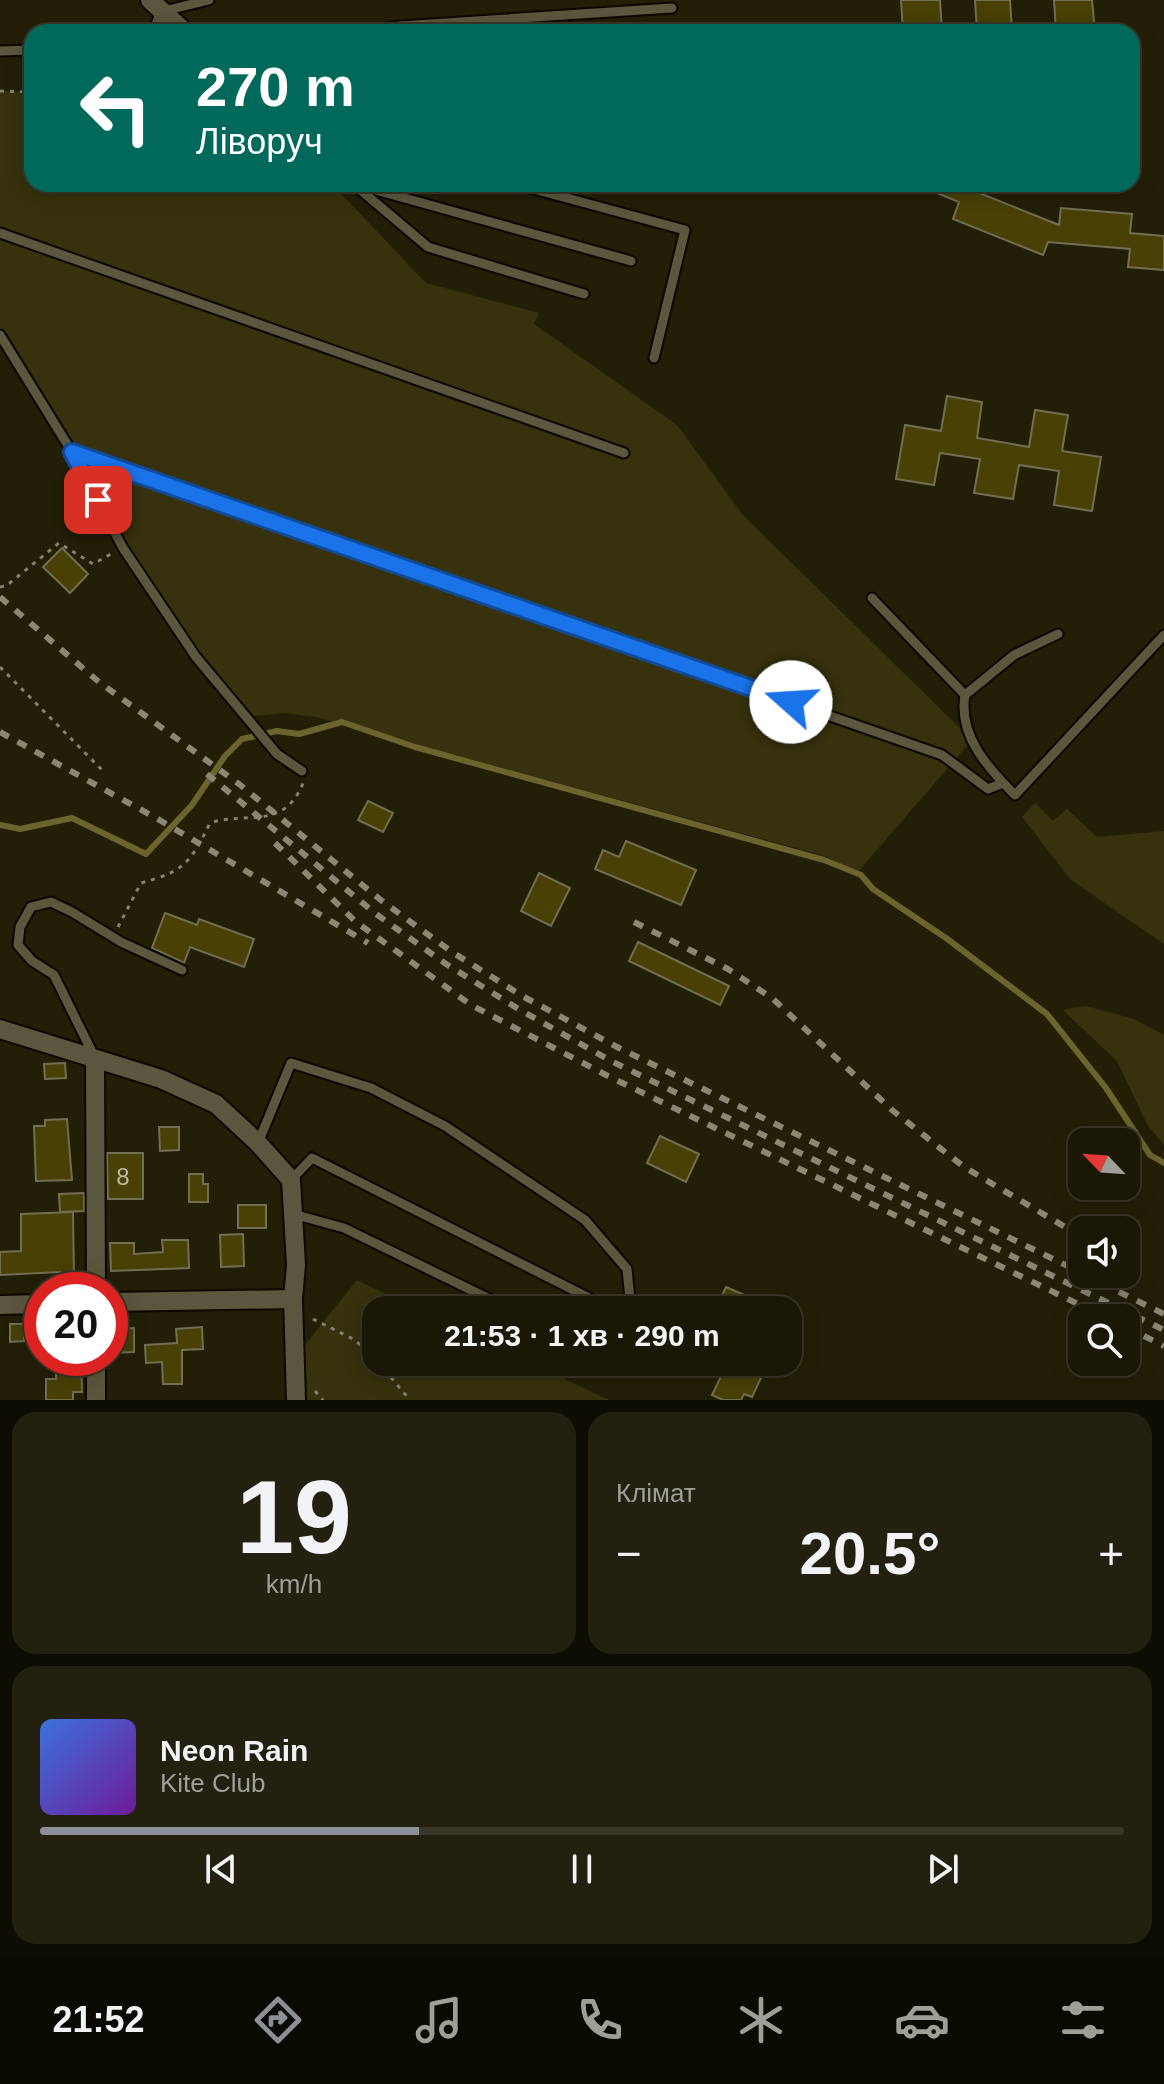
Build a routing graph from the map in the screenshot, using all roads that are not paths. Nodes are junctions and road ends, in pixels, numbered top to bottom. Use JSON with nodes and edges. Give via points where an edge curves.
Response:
{"nodes":[{"id":1,"x":209,"y":0,"type":"edge"},
{"id":2,"x":155,"y":6,"type":"edge"},
{"id":3,"x":672,"y":8,"type":"dead end"},
{"id":4,"x":166,"y":24,"type":"edge"},
{"id":5,"x":176,"y":24,"type":"edge"},
{"id":6,"x":430,"y":24,"type":"edge"},
{"id":7,"x":24,"y":50,"type":"edge"},
{"id":8,"x":0,"y":51,"type":"edge"},
{"id":9,"x":363,"y":192,"type":"edge"},
{"id":10,"x":383,"y":192,"type":"edge"},
{"id":11,"x":545,"y":192,"type":"edge"},
{"id":12,"x":0,"y":233,"type":"edge"},
{"id":13,"x":631,"y":261,"type":"dead end"},
{"id":14,"x":584,"y":294,"type":"dead end"},
{"id":15,"x":0,"y":335,"type":"edge"},
{"id":16,"x":654,"y":358,"type":"dead end"},
{"id":17,"x":72,"y":452,"type":"junction"},
{"id":18,"x":624,"y":453,"type":"dead end"},
{"id":19,"x":872,"y":598,"type":"dead end"},
{"id":20,"x":1058,"y":634,"type":"dead end"},
{"id":21,"x":1164,"y":635,"type":"edge"},
{"id":22,"x":965,"y":695,"type":"junction"},
{"id":23,"x":302,"y":771,"type":"road end"},
{"id":24,"x":1003,"y":783,"type":"junction"},
{"id":25,"x":182,"y":970,"type":"dead end"},
{"id":26,"x":0,"y":1029,"type":"edge"},
{"id":27,"x":95,"y":1059,"type":"junction"},
{"id":28,"x":258,"y":1143,"type":"junction"},
{"id":29,"x":291,"y":1180,"type":"junction"},
{"id":30,"x":293,"y":1214,"type":"junction"},
{"id":31,"x":96,"y":1272,"type":"edge"},
{"id":32,"x":483,"y":1296,"type":"edge"},
{"id":33,"x":585,"y":1296,"type":"edge"},
{"id":34,"x":630,"y":1296,"type":"edge"},
{"id":35,"x":128,"y":1302,"type":"edge"},
{"id":36,"x":24,"y":1304,"type":"edge"},
{"id":37,"x":294,"y":1304,"type":"junction"},
{"id":38,"x":0,"y":1305,"type":"edge"},
{"id":39,"x":96,"y":1376,"type":"edge"},
{"id":40,"x":96,"y":1400,"type":"edge"},
{"id":41,"x":296,"y":1400,"type":"edge"}],
"edges":[{"from":1,"to":2,"type":"lane"},
{"from":2,"to":4,"type":"lane"},
{"from":2,"to":5,"type":"street"},
{"from":3,"to":6,"type":"lane"},
{"from":7,"to":8,"type":"lane"},
{"from":9,"to":14,"type":"lane","via":[[428,247]]},
{"from":10,"to":13,"type":"lane"},
{"from":11,"to":16,"type":"lane","via":[[685,230]]},
{"from":12,"to":18,"type":"lane"},
{"from":15,"to":17,"type":"lane"},
{"from":17,"to":23,"type":"lane","via":[[123,548],[196,657],[277,754]]},
{"from":17,"to":24,"type":"lane","via":[[942,755],[988,789]]},
{"from":19,"to":22,"type":"lane"},
{"from":20,"to":22,"type":"lane","via":[[1014,655]]},
{"from":21,"to":24,"type":"lane","via":[[1015,795]]},
{"from":22,"to":24,"type":"lane","via":[[962,712],[981,760]]},
{"from":25,"to":27,"type":"lane","via":[[51,902],[31,907],[18,945],[54,975]]},
{"from":26,"to":27,"type":"street"},
{"from":27,"to":28,"type":"street","via":[[161,1079],[216,1104]]},
{"from":27,"to":31,"type":"street"},
{"from":28,"to":29,"type":"street"},
{"from":28,"to":34,"type":"lane","via":[[291,1063],[371,1088],[445,1126],[585,1220],[627,1269]]},
{"from":29,"to":30,"type":"street"},
{"from":29,"to":33,"type":"lane","via":[[312,1158]]},
{"from":30,"to":32,"type":"lane","via":[[344,1228]]},
{"from":30,"to":37,"type":"street"},
{"from":35,"to":37,"type":"street"},
{"from":36,"to":38,"type":"street"},
{"from":37,"to":41,"type":"street"},
{"from":39,"to":40,"type":"street"}]}
